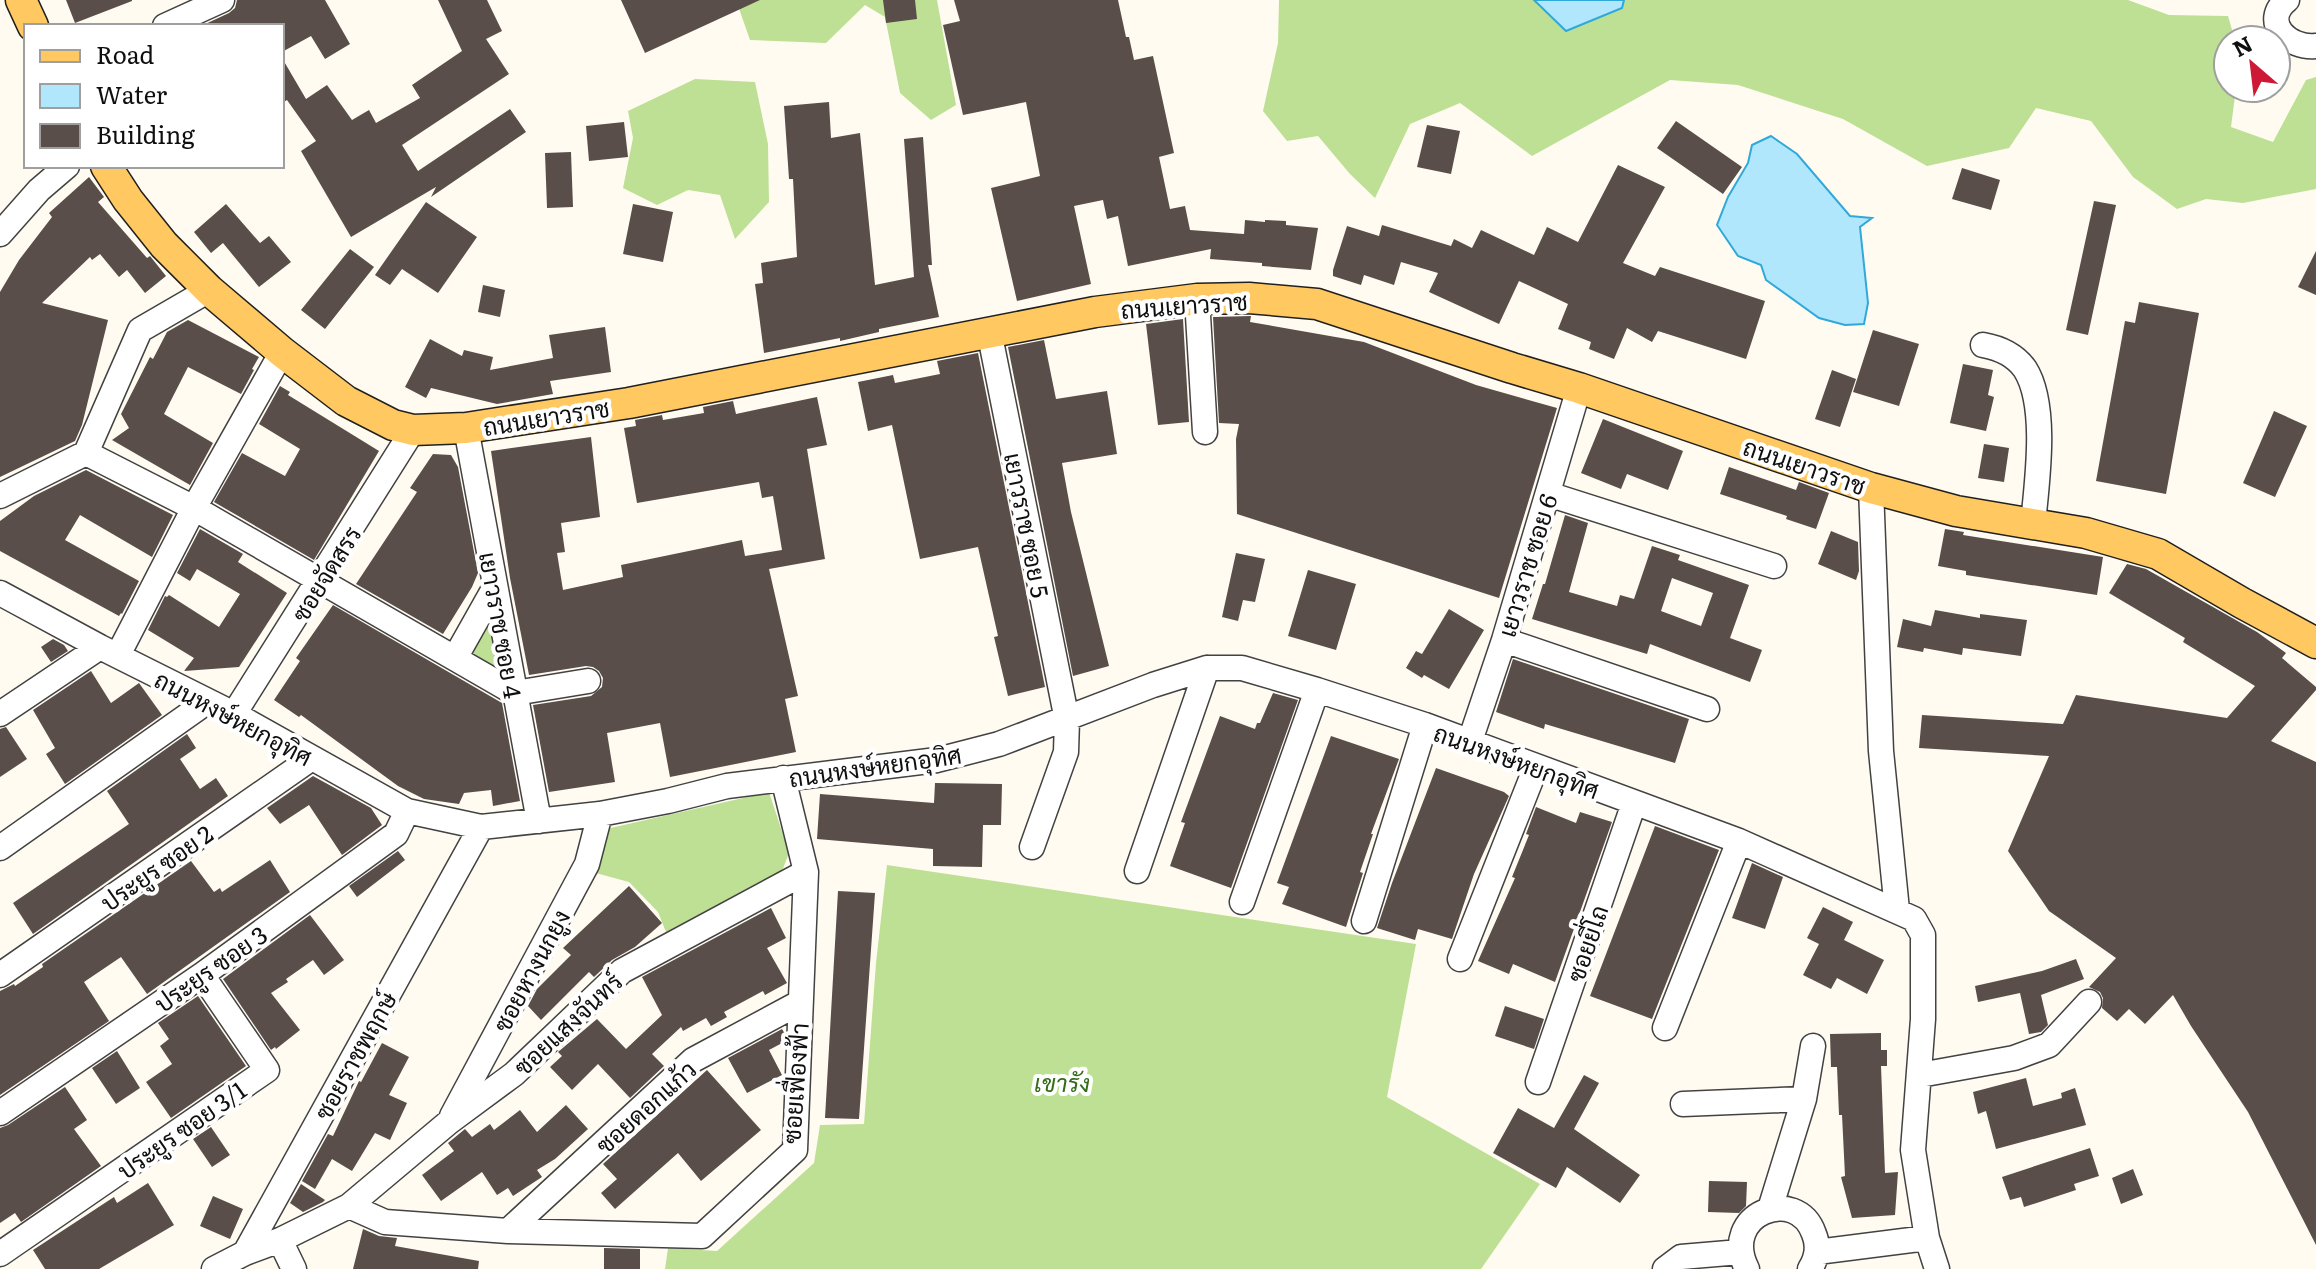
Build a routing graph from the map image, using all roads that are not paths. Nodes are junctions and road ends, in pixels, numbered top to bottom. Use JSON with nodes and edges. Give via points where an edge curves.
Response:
{"nodes":[{"id":1,"x":21,"y":0,"type":"edge"},
{"id":2,"x":222,"y":0,"type":"edge"},
{"id":3,"x":2287,"y":0,"type":"edge"},
{"id":4,"x":32,"y":24,"type":"edge"},
{"id":5,"x":169,"y":24,"type":"edge"},
{"id":6,"x":2316,"y":46,"type":"edge"},
{"id":7,"x":65,"y":168,"type":"edge"},
{"id":8,"x":107,"y":168,"type":"edge"},
{"id":9,"x":0,"y":234,"type":"edge"},
{"id":10,"x":209,"y":290,"type":"junction"},
{"id":11,"x":1197,"y":299,"type":"junction"},
{"id":12,"x":989,"y":331,"type":"junction"},
{"id":13,"x":1983,"y":345,"type":"dead end"},
{"id":14,"x":282,"y":352,"type":"junction"},
{"id":15,"x":1579,"y":388,"type":"junction"},
{"id":16,"x":466,"y":428,"type":"junction"},
{"id":17,"x":413,"y":430,"type":"junction"},
{"id":18,"x":1205,"y":432,"type":"dead end"},
{"id":19,"x":86,"y":453,"type":"junction"},
{"id":20,"x":1871,"y":488,"type":"junction"},
{"id":21,"x":1548,"y":494,"type":"junction"},
{"id":22,"x":0,"y":496,"type":"edge"},
{"id":23,"x":194,"y":508,"type":"junction"},
{"id":24,"x":2033,"y":523,"type":"junction"},
{"id":25,"x":1774,"y":566,"type":"dead end"},
{"id":26,"x":321,"y":580,"type":"junction"},
{"id":27,"x":495,"y":587,"type":"junction"},
{"id":28,"x":0,"y":593,"type":"edge"},
{"id":29,"x":1504,"y":640,"type":"junction"},
{"id":30,"x":2316,"y":643,"type":"edge"},
{"id":31,"x":109,"y":651,"type":"junction"},
{"id":32,"x":455,"y":658,"type":"junction"},
{"id":33,"x":1207,"y":668,"type":"junction"},
{"id":34,"x":588,"y":681,"type":"dead end"},
{"id":35,"x":1317,"y":690,"type":"junction"},
{"id":36,"x":515,"y":693,"type":"junction"},
{"id":37,"x":208,"y":701,"type":"junction"},
{"id":38,"x":1707,"y":709,"type":"dead end"},
{"id":39,"x":0,"y":714,"type":"edge"},
{"id":40,"x":234,"y":714,"type":"junction"},
{"id":41,"x":1067,"y":720,"type":"junction"},
{"id":42,"x":1425,"y":725,"type":"junction"},
{"id":43,"x":1470,"y":741,"type":"junction"},
{"id":44,"x":312,"y":758,"type":"junction"},
{"id":45,"x":1536,"y":767,"type":"junction"},
{"id":46,"x":783,"y":778,"type":"junction"},
{"id":47,"x":1634,"y":803,"type":"junction"},
{"id":48,"x":407,"y":811,"type":"junction"},
{"id":49,"x":600,"y":814,"type":"junction"},
{"id":50,"x":539,"y":821,"type":"junction"},
{"id":51,"x":481,"y":827,"type":"junction"},
{"id":52,"x":1739,"y":841,"type":"junction"},
{"id":53,"x":1032,"y":847,"type":"dead end"},
{"id":54,"x":0,"y":848,"type":"edge"},
{"id":55,"x":1137,"y":871,"type":"dead end"},
{"id":56,"x":806,"y":872,"type":"junction"},
{"id":57,"x":1242,"y":902,"type":"dead end"},
{"id":58,"x":1897,"y":910,"type":"junction"},
{"id":59,"x":1364,"y":921,"type":"dead end"},
{"id":60,"x":1460,"y":959,"type":"dead end"},
{"id":61,"x":0,"y":975,"type":"edge"},
{"id":62,"x":202,"y":975,"type":"junction"},
{"id":63,"x":2089,"y":1002,"type":"dead end"},
{"id":64,"x":799,"y":1003,"type":"junction"},
{"id":65,"x":1665,"y":1028,"type":"dead end"},
{"id":66,"x":1813,"y":1046,"type":"dead end"},
{"id":67,"x":1920,"y":1075,"type":"junction"},
{"id":68,"x":1538,"y":1082,"type":"dead end"},
{"id":69,"x":1804,"y":1099,"type":"junction"},
{"id":70,"x":1683,"y":1104,"type":"dead end"},
{"id":71,"x":0,"y":1113,"type":"edge"},
{"id":72,"x":449,"y":1122,"type":"junction"},
{"id":73,"x":349,"y":1206,"type":"junction"},
{"id":74,"x":1770,"y":1209,"type":"junction"},
{"id":75,"x":508,"y":1231,"type":"junction"},
{"id":76,"x":1927,"y":1238,"type":"junction"},
{"id":77,"x":280,"y":1240,"type":"junction"},
{"id":78,"x":245,"y":1253,"type":"junction"},
{"id":79,"x":0,"y":1254,"type":"edge"},
{"id":80,"x":1743,"y":1260,"type":"edge"},
{"id":81,"x":1814,"y":1260,"type":"edge"},
{"id":82,"x":214,"y":1269,"type":"edge"},
{"id":83,"x":294,"y":1269,"type":"edge"},
{"id":84,"x":1665,"y":1269,"type":"edge"},
{"id":85,"x":1937,"y":1269,"type":"edge"}],
"edges":[{"from":1,"to":4,"type":"main road"},
{"from":2,"to":5,"type":"street"},
{"from":3,"to":6,"type":"street","via":[[2277,12],[2283,35],[2292,43]]},
{"from":7,"to":9,"type":"street"},
{"from":8,"to":10,"type":"main road","name":"ถนนเยาวราช","via":[[164,245]]},
{"from":10,"to":14,"type":"main road","name":"ถนนเยาวราช"},
{"from":10,"to":19,"type":"street","via":[[140,330]]},
{"from":11,"to":12,"type":"main road","name":"ถนนเยาวราช"},
{"from":11,"to":15,"type":"main road","name":"ถนนเยาวราช","via":[[1317,304]]},
{"from":11,"to":18,"type":"street"},
{"from":12,"to":16,"type":"main road","name":"ถนนเยาวราช","via":[[629,403]]},
{"from":12,"to":41,"type":"street","name":"เยาวราช ซอย 5"},
{"from":13,"to":24,"type":"street","via":[[2011,355],[2031,382],[2040,452]]},
{"from":14,"to":17,"type":"main road","name":"ถนนเยาวราช","via":[[346,401]]},
{"from":14,"to":23,"type":"street"},
{"from":15,"to":20,"type":"main road","name":"ถนนเยาวราช"},
{"from":15,"to":21,"type":"street","name":"เยาวราช ซอย 6"},
{"from":16,"to":17,"type":"main road","name":"ถนนเยาวราช"},
{"from":16,"to":27,"type":"street","name":"เยาวราช ซอย 4"},
{"from":17,"to":26,"type":"street","name":"ซอยจัดสรร"},
{"from":19,"to":22,"type":"street"},
{"from":19,"to":23,"type":"street"},
{"from":20,"to":24,"type":"main road","name":"ถนนเยาวราช","via":[[1956,511]]},
{"from":20,"to":58,"type":"street","via":[[1881,751]]},
{"from":21,"to":25,"type":"street"},
{"from":21,"to":29,"type":"street","name":"เยาวราช ซอย 6"},
{"from":23,"to":26,"type":"street"},
{"from":23,"to":31,"type":"street"},
{"from":24,"to":30,"type":"main road","name":"ถนนเยาวราช","via":[[2158,554]]},
{"from":26,"to":32,"type":"street"},
{"from":26,"to":40,"type":"street","name":"ซอยจัดสรร"},
{"from":27,"to":32,"type":"street"},
{"from":27,"to":36,"type":"street","name":"เยาวราช ซอย 4"},
{"from":28,"to":31,"type":"street","name":"ถนนหงษ์หยกอุทิศ"},
{"from":29,"to":38,"type":"street"},
{"from":29,"to":43,"type":"street","name":"เยาวราช ซอย 6"},
{"from":31,"to":37,"type":"street","name":"ถนนหงษ์หยกอุทิศ"},
{"from":31,"to":39,"type":"street"},
{"from":32,"to":36,"type":"street"},
{"from":33,"to":35,"type":"street","name":"ถนนหงษ์หยกอุทิศ","via":[[1242,668]]},
{"from":33,"to":41,"type":"street","name":"ถนนหงษ์หยกอุทิศ"},
{"from":33,"to":55,"type":"street"},
{"from":34,"to":36,"type":"street"},
{"from":35,"to":42,"type":"street","name":"ถนนหงษ์หยกอุทิศ"},
{"from":35,"to":57,"type":"street"},
{"from":36,"to":50,"type":"street","name":"เยาวราช ซอย 4"},
{"from":37,"to":40,"type":"street","name":"ถนนหงษ์หยกอุทิศ"},
{"from":37,"to":54,"type":"street"},
{"from":40,"to":44,"type":"street","name":"ถนนหงษ์หยกอุทิศ"},
{"from":41,"to":46,"type":"street","name":"ถนนหงษ์หยกอุทิศ","via":[[937,760]]},
{"from":41,"to":53,"type":"street","name":"เยาวราช ซอย 5","via":[[1066,752]]},
{"from":42,"to":43,"type":"street","name":"ถนนหงษ์หยกอุทิศ"},
{"from":42,"to":59,"type":"street"},
{"from":43,"to":45,"type":"street","name":"ถนนหงษ์หยกอุทิศ"},
{"from":44,"to":48,"type":"street","name":"ถนนหงษ์หยกอุทิศ"},
{"from":44,"to":61,"type":"street","name":"ประยูร ซอย 2"},
{"from":45,"to":47,"type":"street","name":"ถนนหงษ์หยกอุทิศ"},
{"from":45,"to":60,"type":"street"},
{"from":46,"to":49,"type":"street","name":"ถนนหงษ์หยกอุทิศ"},
{"from":46,"to":56,"type":"street","name":"ซอยเฟื่องฟ้า"},
{"from":47,"to":52,"type":"street","name":"ถนนหงษ์หยกอุทิศ"},
{"from":47,"to":68,"type":"street","name":"ซอยยี่โถ"},
{"from":48,"to":51,"type":"street","name":"ถนนหงษ์หยกอุทิศ"},
{"from":48,"to":62,"type":"street","name":"ประยูร ซอย 3","via":[[396,834]]},
{"from":49,"to":50,"type":"street","name":"ถนนหงษ์หยกอุทิศ"},
{"from":49,"to":72,"type":"street","name":"ซอยหางนกยูง","via":[[587,864]]},
{"from":50,"to":51,"type":"street","name":"ถนนหงษ์หยกอุทิศ"},
{"from":51,"to":78,"type":"street","name":"ซอยราชพฤกษ์"},
{"from":52,"to":58,"type":"street","name":"ถนนหงษ์หยกอุทิศ"},
{"from":52,"to":65,"type":"street"},
{"from":56,"to":64,"type":"street","name":"ซอยเฟื่องฟ้า"},
{"from":56,"to":72,"type":"street","name":"ซอยแสงจันทร์","via":[[622,971],[514,1074]]},
{"from":58,"to":67,"type":"street","via":[[1914,919],[1923,935]]},
{"from":62,"to":71,"type":"street","name":"ประยูร ซอย 3"},
{"from":62,"to":79,"type":"street","name":"ประยูร ซอย 3/1","via":[[267,1070]]},
{"from":63,"to":67,"type":"street","via":[[2049,1045],[2014,1058]]},
{"from":64,"to":75,"type":"street","name":"ซอยดอกแก้ว","via":[[693,1060]]},
{"from":64,"to":75,"type":"street","name":"ซอยเฟื่องฟ้า","via":[[795,1150],[702,1236]]},
{"from":66,"to":69,"type":"street"},
{"from":67,"to":76,"type":"street","via":[[1913,1150]]},
{"from":69,"to":70,"type":"street"},
{"from":69,"to":74,"type":"street"},
{"from":72,"to":73,"type":"street","name":"ซอยแสงจันทร์"},
{"from":73,"to":75,"type":"street","name":"ซอยเฟื่องฟ้า","via":[[385,1222]]},
{"from":73,"to":77,"type":"street","name":"ซอยแสงจันทร์"},
{"from":74,"to":80,"type":"street","via":[[1743,1230]]},
{"from":74,"to":81,"type":"street","via":[[1805,1218],[1817,1242]]},
{"from":76,"to":81,"type":"street"},
{"from":76,"to":85,"type":"street"},
{"from":77,"to":78,"type":"street","name":"ซอยแสงจันทร์"},
{"from":77,"to":83,"type":"street"},
{"from":78,"to":82,"type":"street"},
{"from":80,"to":84,"type":"street","via":[[1681,1257]]}]}
